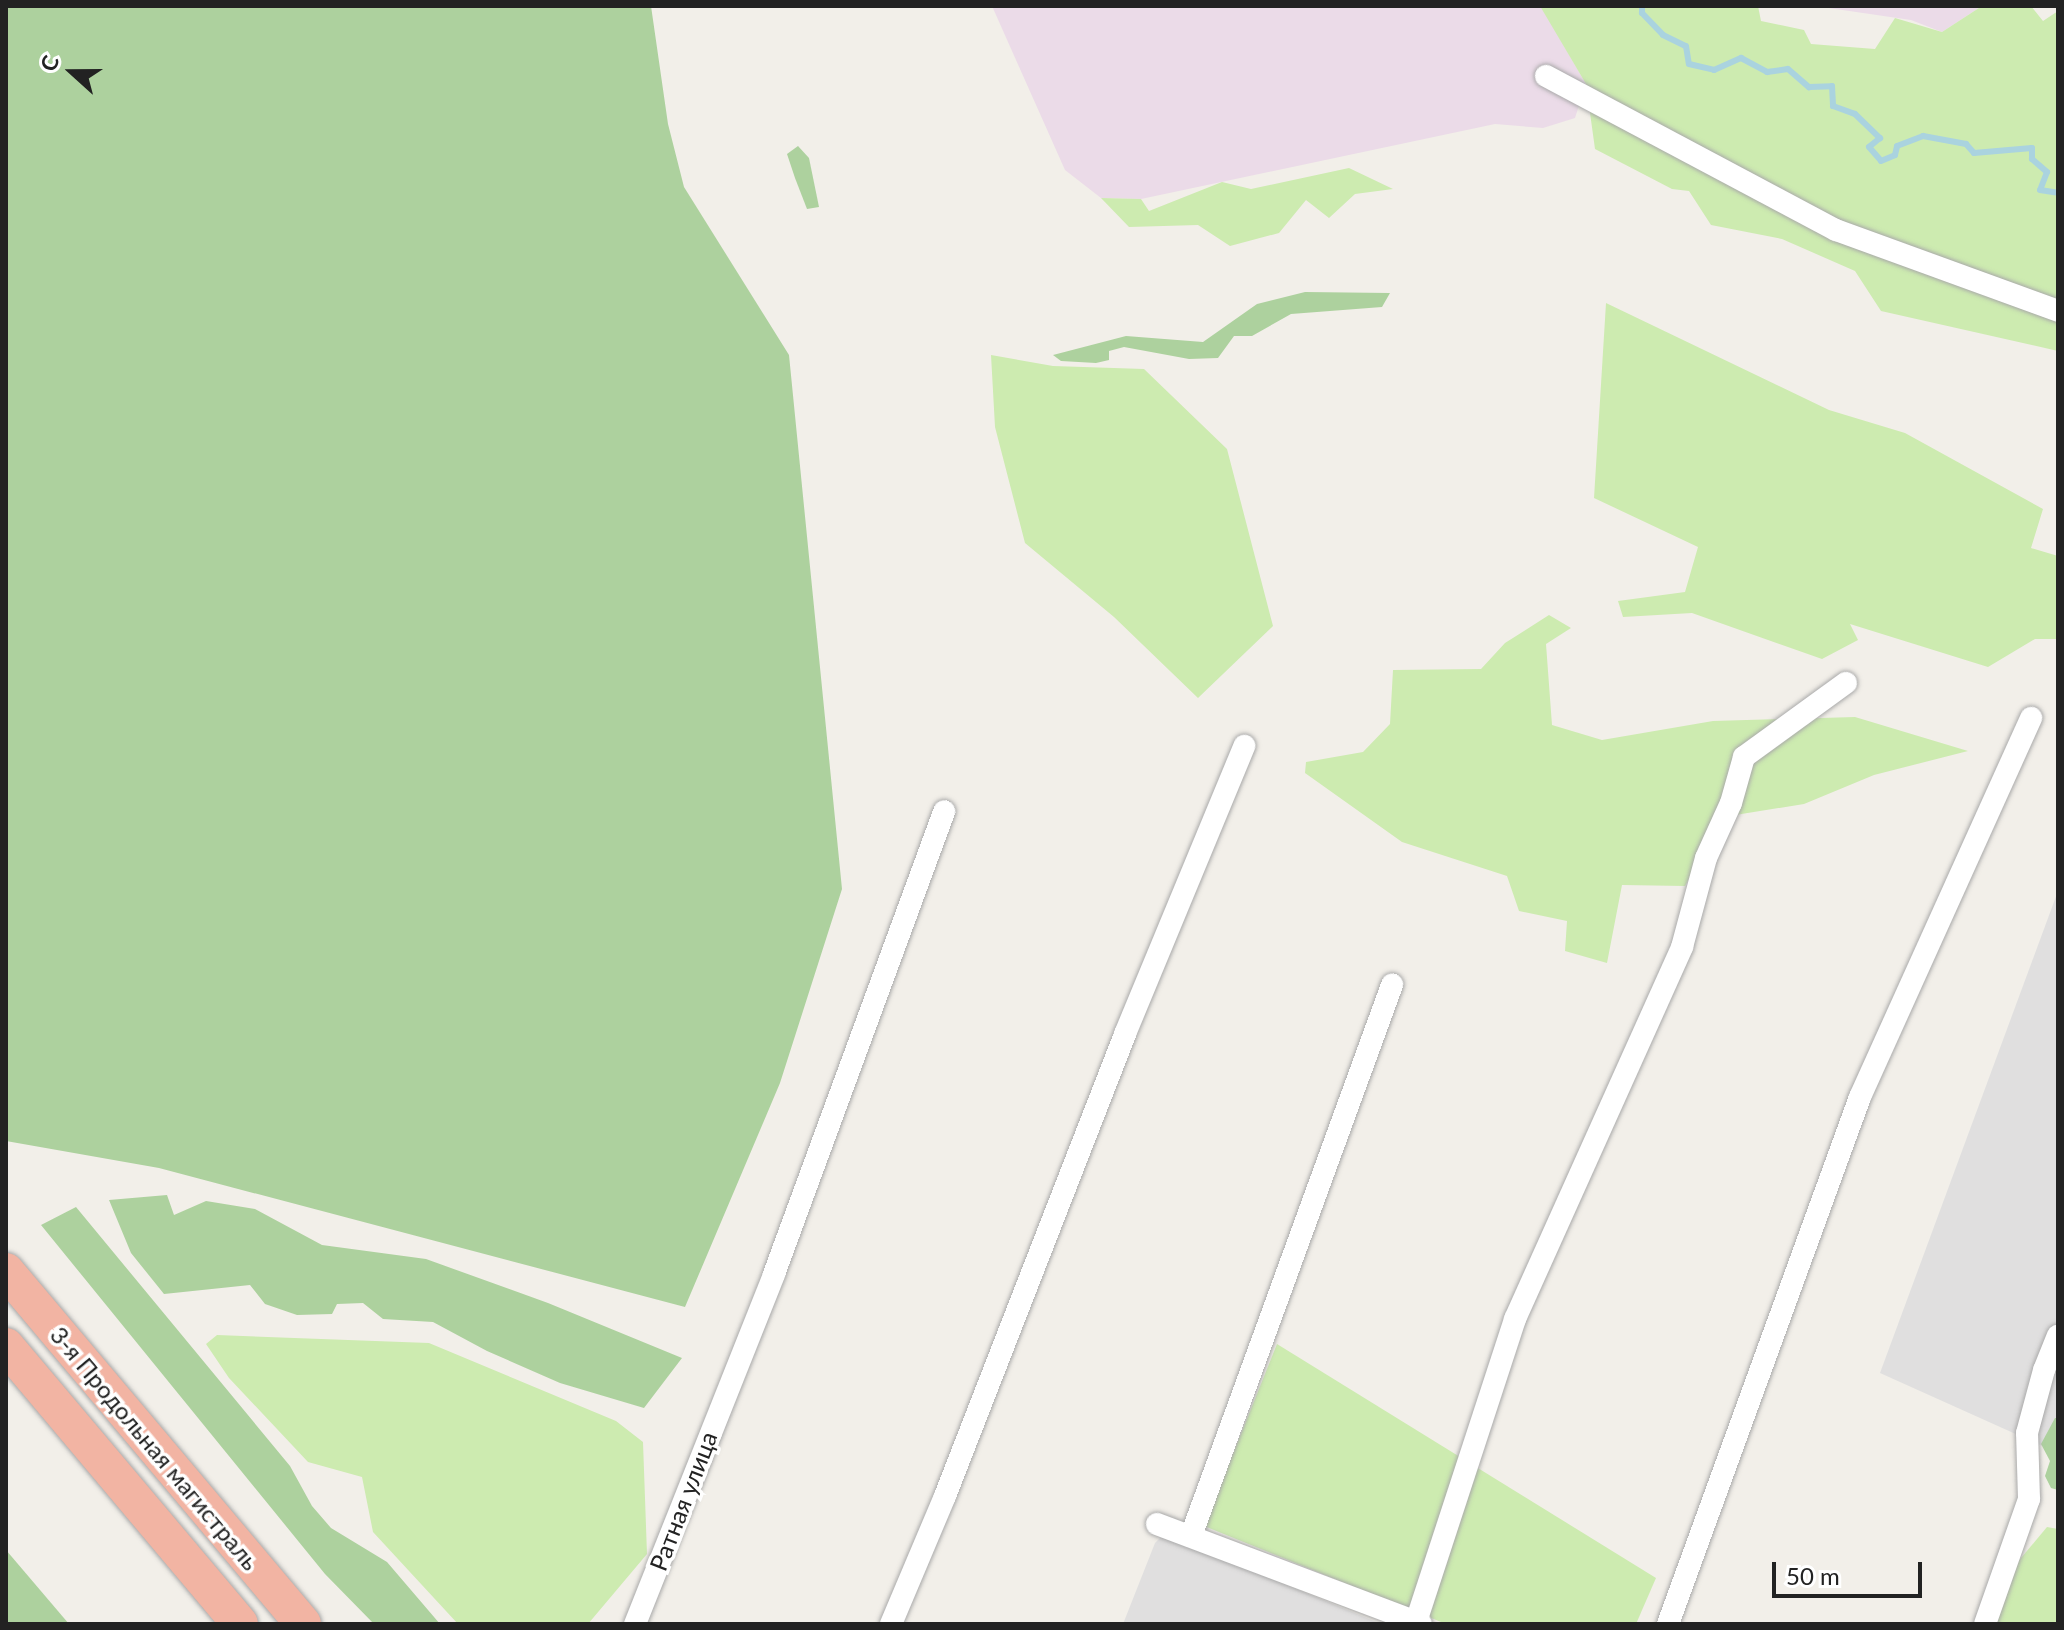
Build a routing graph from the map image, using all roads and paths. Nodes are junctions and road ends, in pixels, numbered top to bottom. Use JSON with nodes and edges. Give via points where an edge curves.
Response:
{"nodes":[{"id":1,"x":1546,"y":76,"type":"dead end"},
{"id":2,"x":2058,"y":311,"type":"edge"},
{"id":3,"x":1846,"y":683,"type":"dead end"},
{"id":4,"x":2031,"y":718,"type":"dead end"},
{"id":5,"x":1244,"y":746,"type":"dead end"},
{"id":6,"x":944,"y":811,"type":"dead end"},
{"id":7,"x":1392,"y":985,"type":"dead end"},
{"id":8,"x":6,"y":1271,"type":"edge"},
{"id":9,"x":2058,"y":1336,"type":"edge"},
{"id":10,"x":6,"y":1346,"type":"edge"},
{"id":11,"x":1157,"y":1524,"type":"dead end"},
{"id":12,"x":1191,"y":1536,"type":"junction"},
{"id":13,"x":1419,"y":1623,"type":"edge"},
{"id":14,"x":240,"y":1624,"type":"edge"},
{"id":15,"x":303,"y":1624,"type":"edge"},
{"id":16,"x":635,"y":1624,"type":"edge"},
{"id":17,"x":891,"y":1624,"type":"edge"},
{"id":18,"x":1668,"y":1624,"type":"edge"},
{"id":19,"x":1985,"y":1624,"type":"edge"}],
"edges":[{"from":1,"to":2,"type":"street","via":[[1836,230]]},
{"from":3,"to":13,"type":"street","via":[[1744,757],[1731,803],[1706,858],[1682,947],[1515,1319]]},
{"from":4,"to":18,"type":"street","via":[[1860,1097]]},
{"from":5,"to":17,"type":"street"},
{"from":6,"to":16,"type":"street","name":"Ратная улица","via":[[774,1274]]},
{"from":7,"to":12,"type":"street"},
{"from":8,"to":15,"type":"highway","name":"3-я Продольная магистраль"},
{"from":9,"to":19,"type":"street","via":[[2027,1433],[2029,1499]]},
{"from":10,"to":14,"type":"highway","name":"3-я Продольная магистраль"},
{"from":11,"to":12,"type":"street"},
{"from":12,"to":13,"type":"street"}]}
